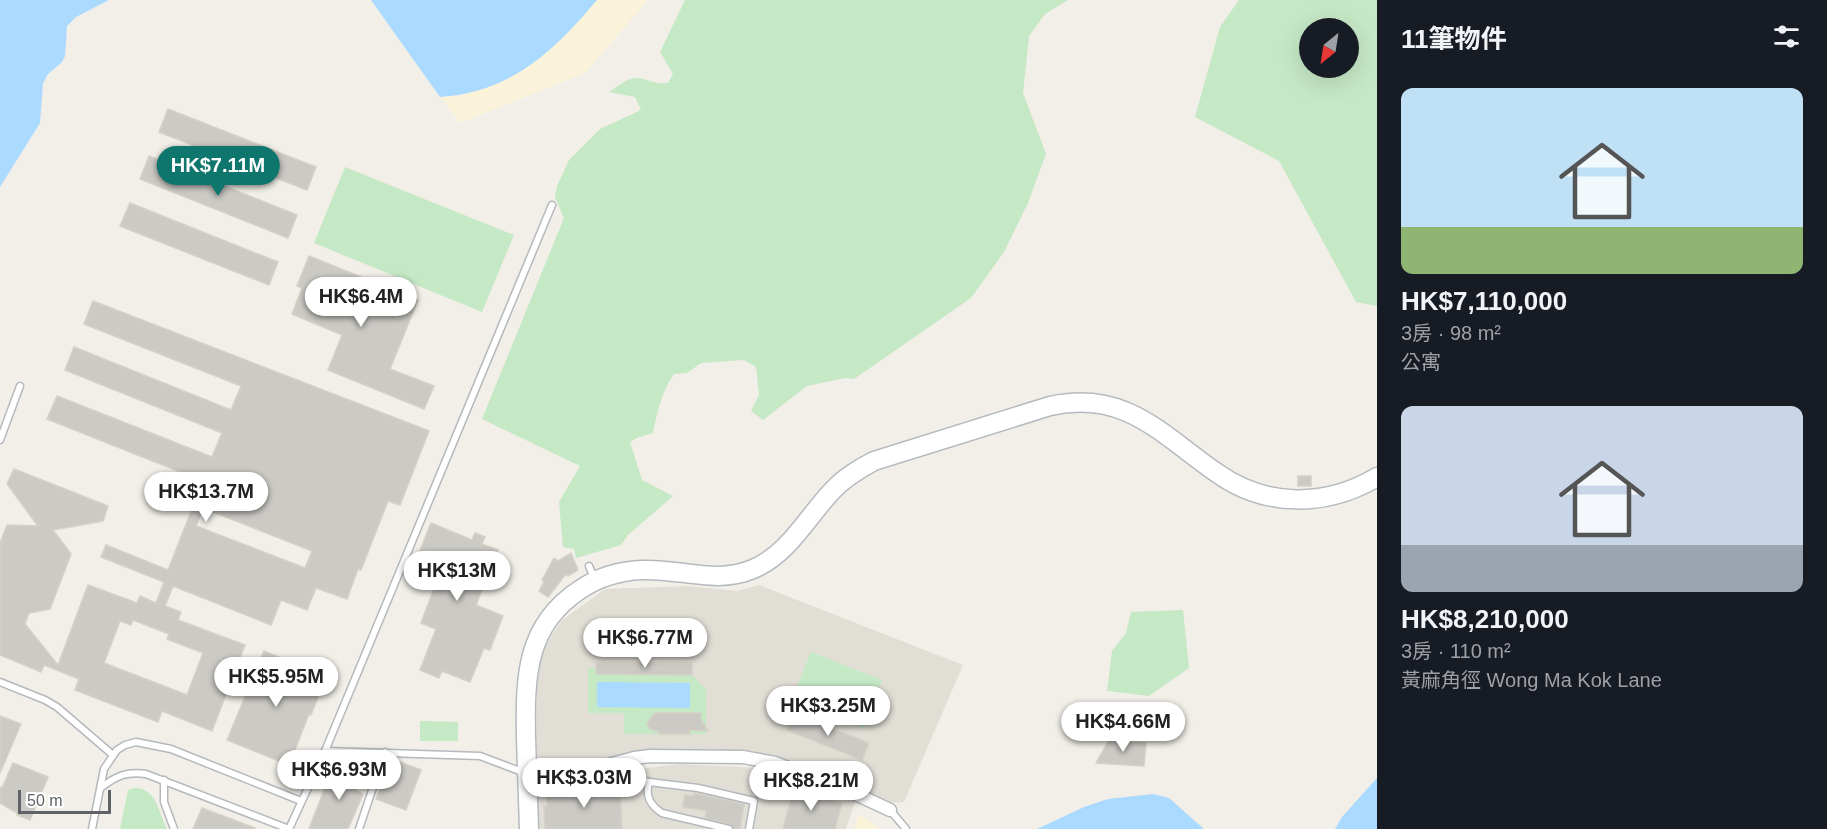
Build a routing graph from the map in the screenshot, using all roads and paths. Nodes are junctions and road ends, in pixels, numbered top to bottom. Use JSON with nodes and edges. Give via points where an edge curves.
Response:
{"nodes":[{"id":1,"x":552,"y":205,"type":"dead end"},
{"id":2,"x":20,"y":386,"type":"dead end"},
{"id":3,"x":0,"y":440,"type":"edge"},
{"id":4,"x":1377,"y":477,"type":"edge"},
{"id":5,"x":0,"y":682,"type":"edge"},
{"id":6,"x":325,"y":751,"type":"junction"},
{"id":7,"x":385,"y":752,"type":"junction"},
{"id":8,"x":113,"y":755,"type":"junction"},
{"id":9,"x":602,"y":767,"type":"junction"},
{"id":10,"x":527,"y":778,"type":"junction"},
{"id":11,"x":164,"y":780,"type":"junction"},
{"id":12,"x":649,"y":782,"type":"junction"},
{"id":13,"x":102,"y":788,"type":"junction"},
{"id":14,"x":301,"y":801,"type":"junction"},
{"id":15,"x":890,"y":810,"type":"joint"},
{"id":16,"x":92,"y":829,"type":"edge"},
{"id":17,"x":174,"y":829,"type":"edge"},
{"id":18,"x":289,"y":829,"type":"edge"},
{"id":19,"x":359,"y":829,"type":"edge"},
{"id":20,"x":529,"y":829,"type":"edge"},
{"id":21,"x":729,"y":829,"type":"edge"},
{"id":22,"x":749,"y":829,"type":"edge"},
{"id":23,"x":906,"y":829,"type":"edge"}],
"edges":[{"from":1,"to":6,"type":"lane"},
{"from":2,"to":3,"type":"lane"},
{"from":4,"to":10,"type":"street","via":[[1324,498],[1266,496],[1224,478],[1163,431],[1132,413],[1106,404],[1071,402],[897,452],[847,477],[779,553],[750,570],[709,577],[666,570],[592,574],[560,606],[532,652],[525,689]]},
{"from":5,"to":8,"type":"lane","via":[[57,707]]},
{"from":6,"to":7,"type":"lane"},
{"from":6,"to":14,"type":"lane"},
{"from":7,"to":10,"type":"lane","via":[[480,756]]},
{"from":7,"to":19,"type":"lane"},
{"from":8,"to":13,"type":"lane","via":[[104,769]]},
{"from":8,"to":14,"type":"lane","via":[[125,745],[149,743]]},
{"from":9,"to":10,"type":"street","via":[[561,778]]},
{"from":9,"to":12,"type":"lane","via":[[607,773]]},
{"from":9,"to":15,"type":"street","via":[[657,756],[754,758],[844,789]]},
{"from":10,"to":20,"type":"street"},
{"from":11,"to":13,"type":"lane","via":[[126,773]]},
{"from":11,"to":17,"type":"lane","via":[[164,802]]},
{"from":11,"to":18,"type":"lane"},
{"from":12,"to":21,"type":"lane","via":[[646,791],[650,801],[662,813]]},
{"from":12,"to":22,"type":"lane","via":[[754,801]]},
{"from":13,"to":16,"type":"lane"},
{"from":14,"to":18,"type":"lane"},
{"from":15,"to":23,"type":"lane"}]}
